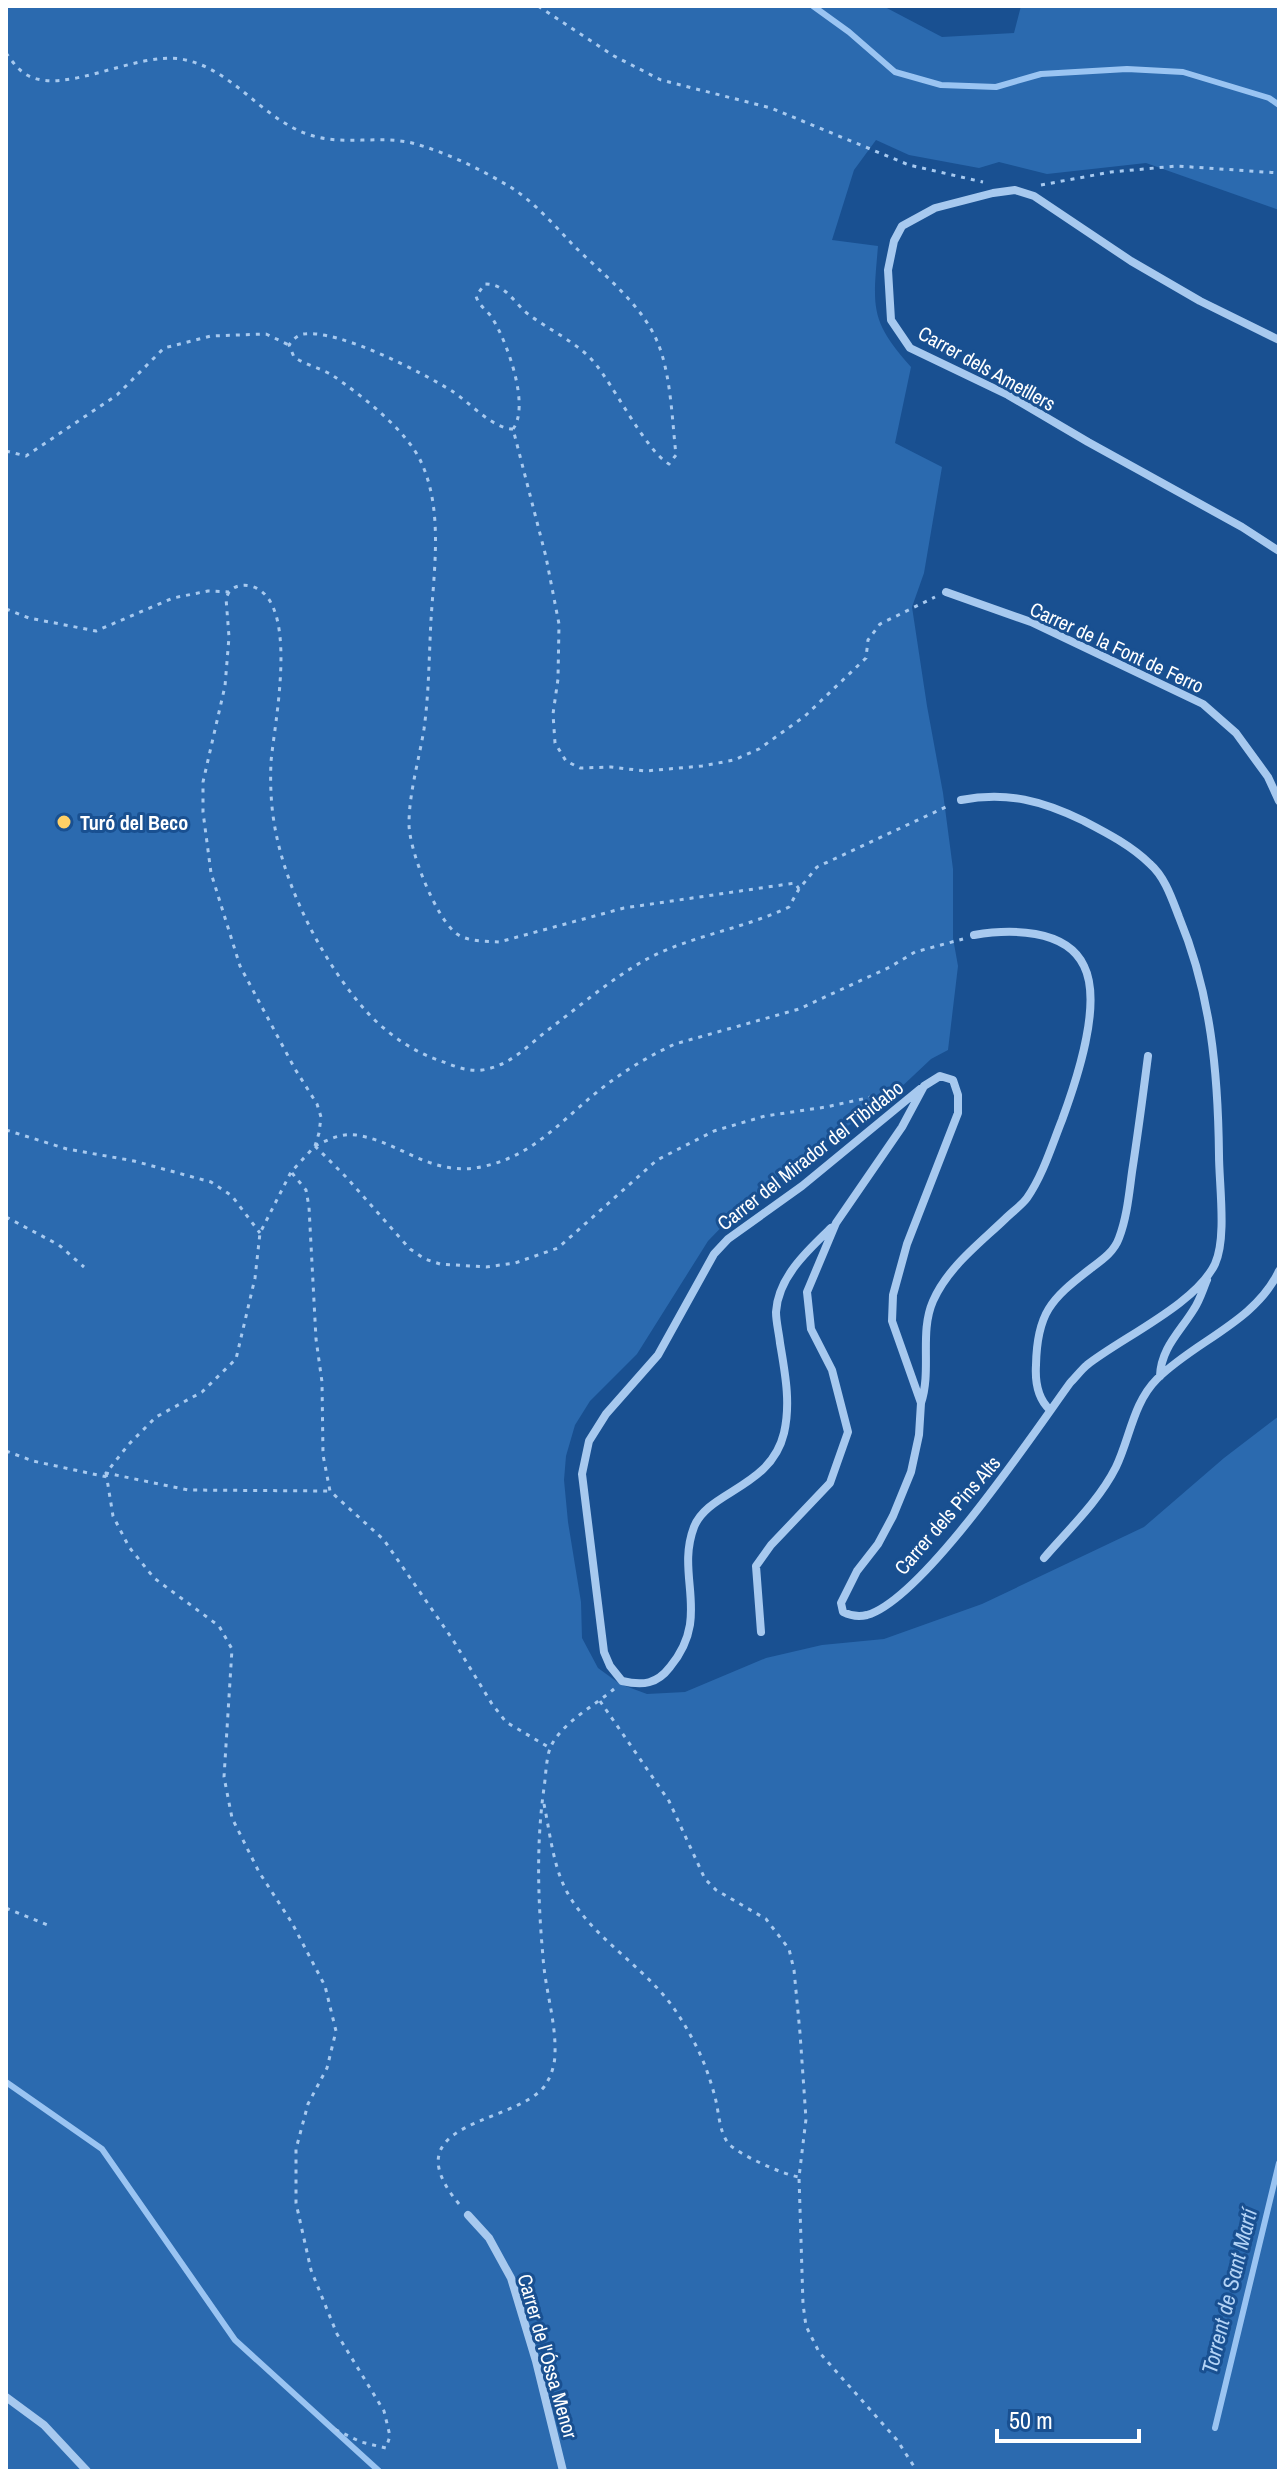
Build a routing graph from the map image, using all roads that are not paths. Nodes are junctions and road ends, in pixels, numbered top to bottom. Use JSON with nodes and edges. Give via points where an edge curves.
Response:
{"nodes":[{"id":1,"x":1279,"y":340,"type":"edge"},
{"id":2,"x":1279,"y":551,"type":"edge"},
{"id":3,"x":946,"y":592,"type":"road end"},
{"id":4,"x":961,"y":800,"type":"road end"},
{"id":5,"x":1279,"y":801,"type":"edge"},
{"id":6,"x":974,"y":935,"type":"road end"},
{"id":7,"x":1148,"y":1056,"type":"dead end"},
{"id":8,"x":924,"y":1086,"type":"junction"},
{"id":9,"x":836,"y":1223,"type":"junction"},
{"id":10,"x":1279,"y":1271,"type":"edge"},
{"id":11,"x":1208,"y":1275,"type":"junction"},
{"id":12,"x":1160,"y":1376,"type":"junction"},
{"id":13,"x":921,"y":1403,"type":"junction"},
{"id":14,"x":1050,"y":1410,"type":"junction"},
{"id":15,"x":1044,"y":1558,"type":"dead end"},
{"id":16,"x":761,"y":1632,"type":"dead end"},
{"id":17,"x":468,"y":2215,"type":"road end"},
{"id":18,"x":6,"y":2397,"type":"edge"},
{"id":19,"x":87,"y":2471,"type":"edge"},
{"id":20,"x":563,"y":2471,"type":"edge"}],
"edges":[{"from":1,"to":2,"type":"street","name":"Carrer dels Ametllers","via":[[1200,301],[1034,196],[1015,190],[935,208],[902,226],[894,241],[888,270],[891,320],[910,348],[1008,395]]},
{"from":3,"to":5,"type":"street","name":"Carrer de la Font de Ferro","via":[[1031,622],[1203,704],[1236,733]]},
{"from":4,"to":11,"type":"street","via":[[1015,796],[1059,809],[1109,834],[1152,865],[1168,890],[1204,990],[1219,1095],[1220,1235],[1217,1261]]},
{"from":6,"to":13,"type":"street","via":[[1029,933],[1073,950],[1089,983],[1090,1011],[1070,1097],[1027,1198],[964,1257],[932,1303]]},
{"from":7,"to":14,"type":"street","via":[[1117,1242],[1106,1257],[1062,1290],[1041,1324],[1035,1369],[1038,1389]]},
{"from":8,"to":9,"type":"street"},
{"from":8,"to":9,"type":"street","name":"Carrer del Mirador del Tibidabo","via":[[728,1239],[714,1254],[658,1355],[589,1441],[582,1474],[604,1652],[622,1681],[648,1684],[663,1676],[683,1649],[693,1611],[689,1547],[694,1526],[704,1511],[757,1476],[783,1436],[787,1399],[776,1313],[780,1294],[806,1253]]},
{"from":8,"to":13,"type":"street","name":"Carrer dels Pins Alts","via":[[940,1076],[953,1080],[958,1113],[893,1295],[892,1321]]},
{"from":9,"to":16,"type":"street","via":[[807,1292],[811,1329],[832,1370],[848,1432],[830,1483],[756,1566]]},
{"from":10,"to":12,"type":"street","via":[[1229,1327]]},
{"from":11,"to":12,"type":"street","via":[[1196,1307],[1169,1344]]},
{"from":11,"to":14,"type":"street","name":"Carrer dels Pins Alts","via":[[1158,1318],[1087,1365]]},
{"from":12,"to":15,"type":"street","via":[[1133,1416],[1116,1467]]},
{"from":13,"to":14,"type":"street","name":"Carrer dels Pins Alts","via":[[911,1472],[893,1516],[841,1603],[851,1616],[886,1605],[914,1582],[981,1505]]},
{"from":17,"to":20,"type":"street","name":"Carrer de l'Óssa Menor","via":[[489,2238],[511,2278]]},
{"from":18,"to":19,"type":"street","via":[[44,2425]]}]}
